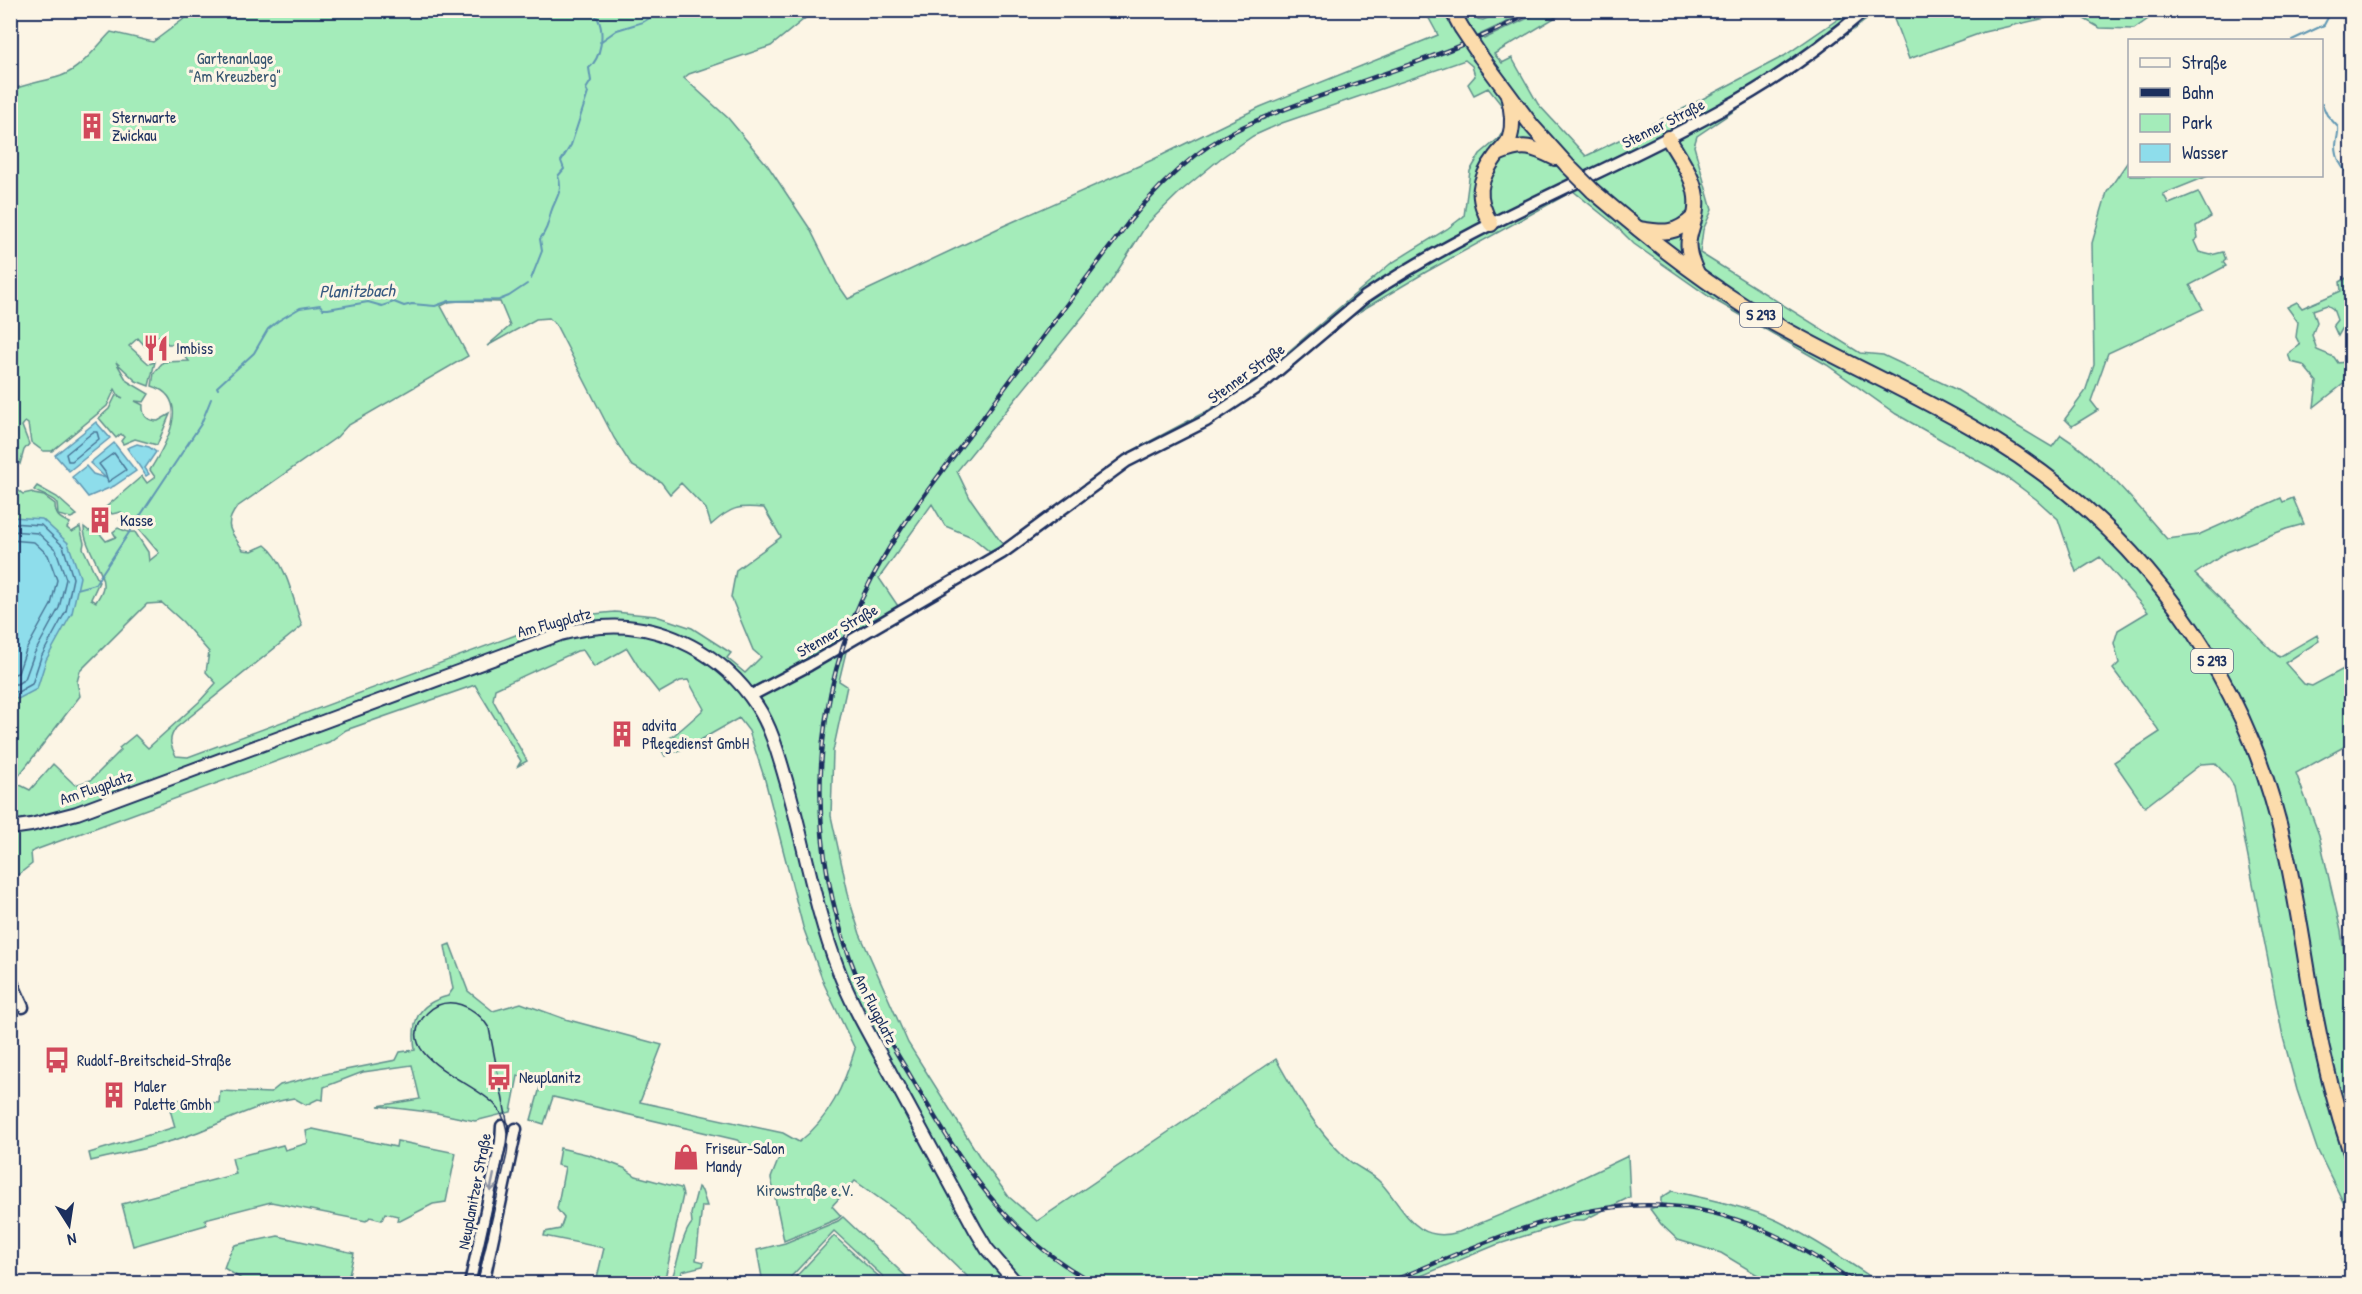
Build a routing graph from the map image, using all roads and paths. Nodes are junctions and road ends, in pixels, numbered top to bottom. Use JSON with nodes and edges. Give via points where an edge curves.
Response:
{"nodes":[{"id":1,"x":1452,"y":10,"type":"edge"},
{"id":2,"x":1866,"y":10,"type":"edge"},
{"id":3,"x":2349,"y":10,"type":"edge"},
{"id":4,"x":2352,"y":33,"type":"edge"},
{"id":5,"x":1508,"y":95,"type":"junction"},
{"id":6,"x":1668,"y":138,"type":"junction"},
{"id":7,"x":1498,"y":153,"type":"junction"},
{"id":8,"x":1565,"y":163,"type":"junction"},
{"id":9,"x":1694,"y":217,"type":"junction"},
{"id":10,"x":1491,"y":224,"type":"junction"},
{"id":11,"x":1636,"y":229,"type":"junction"},
{"id":12,"x":1704,"y":279,"type":"junction"},
{"id":13,"x":750,"y":696,"type":"junction"},
{"id":14,"x":10,"y":828,"type":"edge"},
{"id":15,"x":10,"y":978,"type":"edge"},
{"id":16,"x":24,"y":1007,"type":"dead end"},
{"id":17,"x":502,"y":1126,"type":"dead end"},
{"id":18,"x":516,"y":1129,"type":"dead end"},
{"id":19,"x":2352,"y":1156,"type":"edge"},
{"id":20,"x":474,"y":1263,"type":"junction"},
{"id":21,"x":488,"y":1265,"type":"junction"},
{"id":22,"x":470,"y":1284,"type":"edge"},
{"id":23,"x":483,"y":1284,"type":"edge"},
{"id":24,"x":1017,"y":1284,"type":"edge"}],
"edges":[{"from":1,"to":5,"type":"highway","number":"S 293","bridge":true},
{"from":2,"to":6,"type":"street","name":"Stenner Straße","via":[[1765,84]]},
{"from":3,"to":4,"type":"street"},
{"from":5,"to":7,"type":"highway","via":[[1512,128]]},
{"from":5,"to":8,"type":"highway","number":"S 293"},
{"from":6,"to":9,"type":"highway","via":[[1695,189]]},
{"from":6,"to":10,"type":"street","name":"Stenner Straße"},
{"from":7,"to":8,"type":"highway","via":[[1526,146]]},
{"from":7,"to":10,"type":"highway","via":[[1480,187],[1482,209]]},
{"from":8,"to":11,"type":"highway","number":"S 293","bridge":true},
{"from":9,"to":11,"type":"highway","via":[[1672,232]]},
{"from":9,"to":12,"type":"highway","via":[[1687,242],[1690,257]]},
{"from":10,"to":13,"type":"street","name":"Stenner Straße","via":[[1365,297],[1263,383],[1206,421],[1127,461],[1002,553]]},
{"from":11,"to":12,"type":"highway","number":"S 293"},
{"from":12,"to":19,"type":"highway","number":"S 293","via":[[1778,326],[1959,420],[2025,460],[2114,534],[2165,591],[2227,688],[2266,780],[2287,854],[2328,1079]]},
{"from":13,"to":14,"type":"main road","name":"Am Flugplatz","via":[[719,663],[676,638],[640,627],[577,630],[76,813]]},
{"from":13,"to":24,"type":"main road","name":"Am Flugplatz","via":[[775,743],[825,932],[855,1008],[975,1229]]},
{"from":15,"to":16,"type":"street"},
{"from":17,"to":20,"type":"street","name":"Neuplanitzer Straße","one_way":true},
{"from":18,"to":21,"type":"street","name":"Neuplanitzer Straße"},
{"from":20,"to":21,"type":"street","name":"Neuplanitzer Straße"},
{"from":20,"to":22,"type":"street","name":"Neuplanitzer Straße"},
{"from":21,"to":23,"type":"street","name":"Neuplanitzer Straße"}]}
